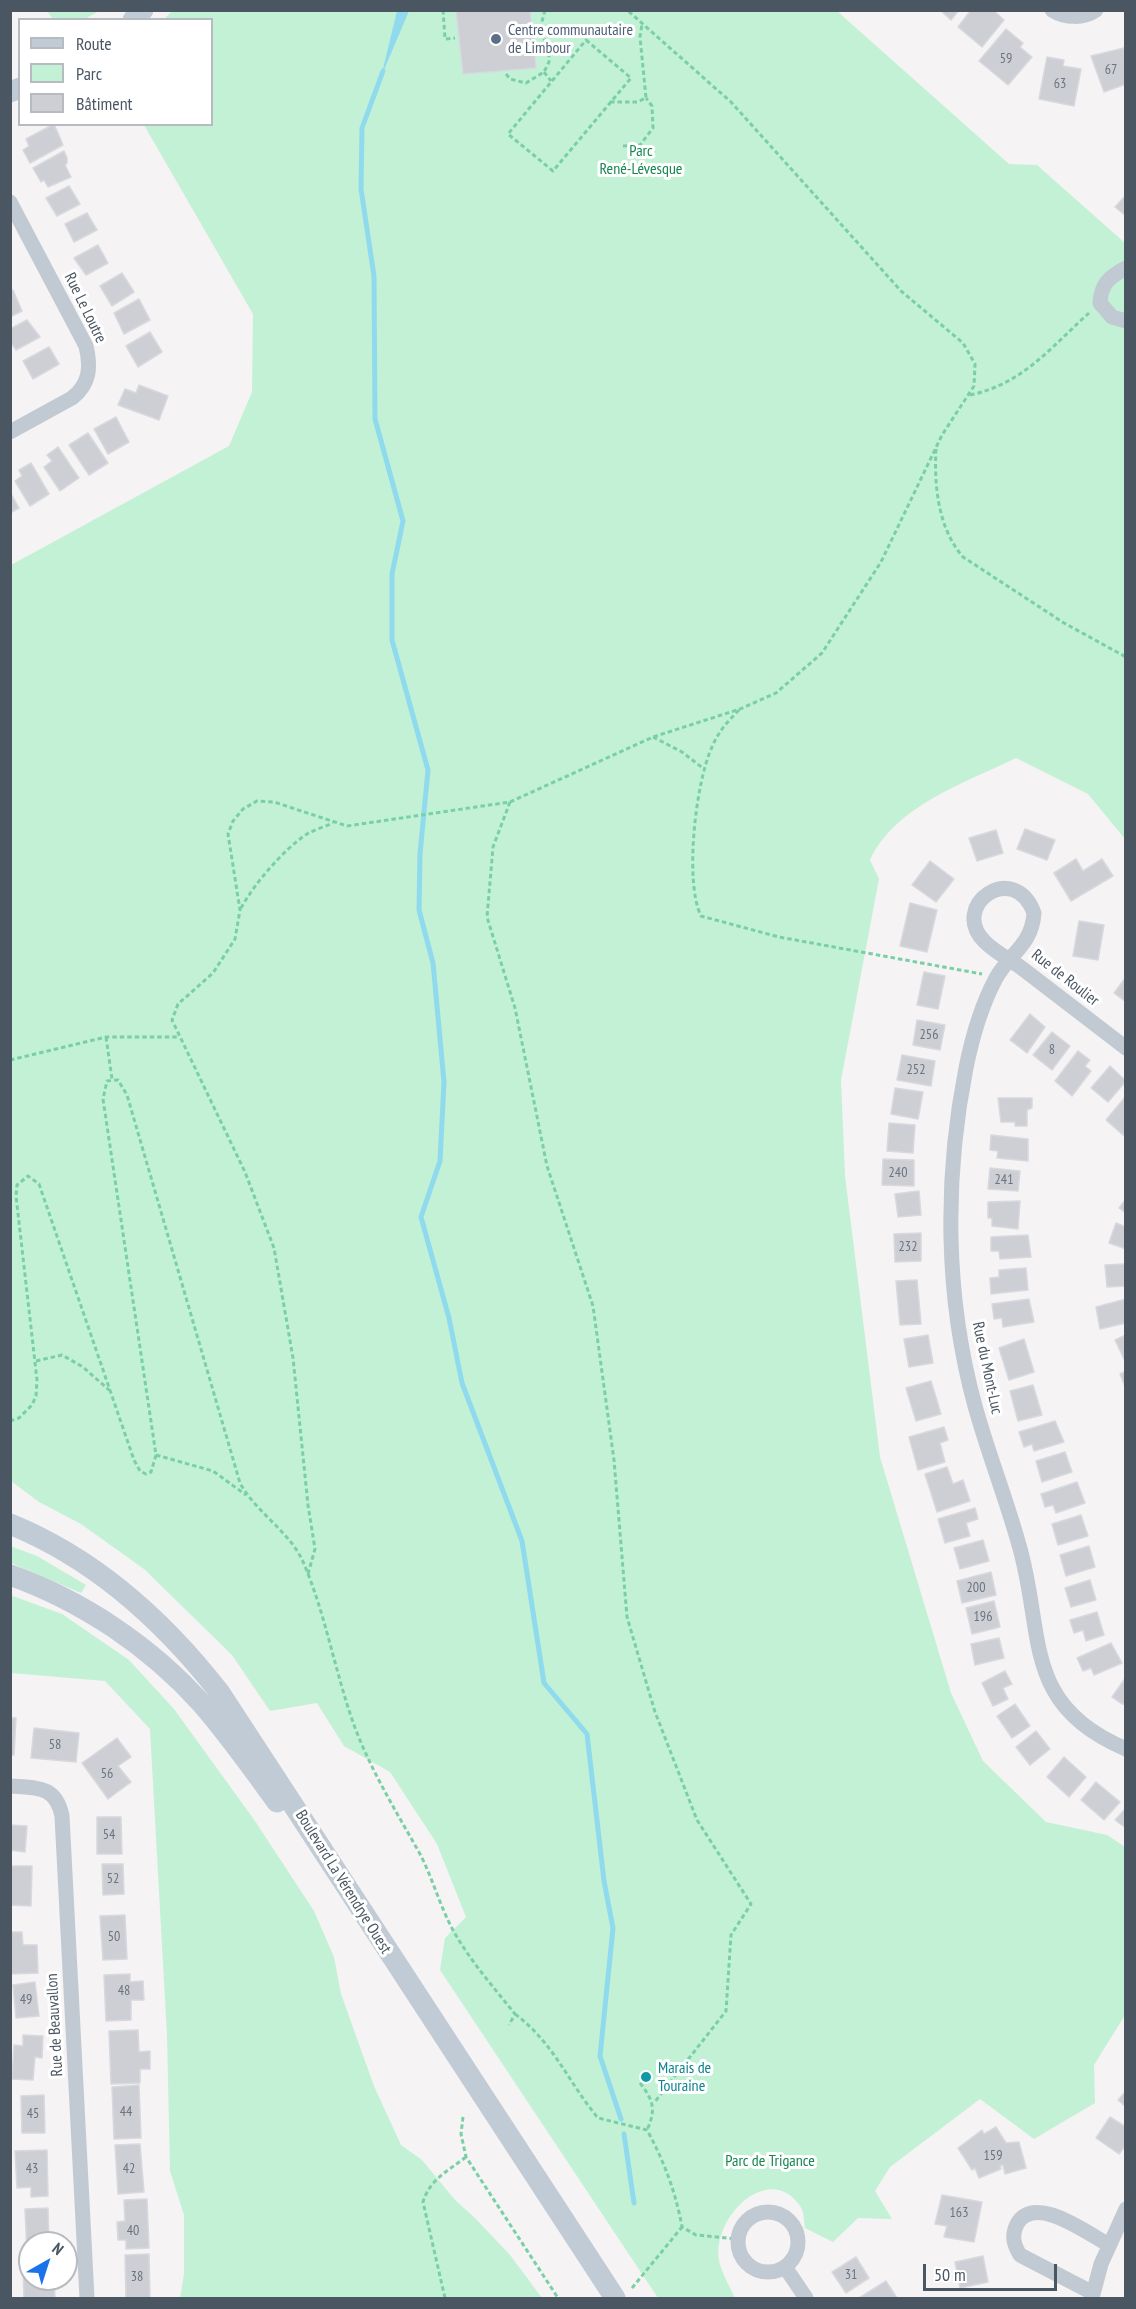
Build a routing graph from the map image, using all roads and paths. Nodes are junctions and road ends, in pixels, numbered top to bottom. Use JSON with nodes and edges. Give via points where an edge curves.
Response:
{"nodes":[{"id":1,"x":444,"y":10,"type":"edge"},
{"id":2,"x":545,"y":10,"type":"edge"},
{"id":3,"x":627,"y":10,"type":"edge"},
{"id":4,"x":1052,"y":10,"type":"edge"},
{"id":5,"x":1096,"y":10,"type":"edge"},
{"id":6,"x":642,"y":24,"type":"junction"},
{"id":7,"x":455,"y":38,"type":"dead end"},
{"id":8,"x":544,"y":72,"type":"junction"},
{"id":9,"x":506,"y":74,"type":"dead end"},
{"id":10,"x":551,"y":81,"type":"junction"},
{"id":11,"x":646,"y":98,"type":"junction"},
{"id":12,"x":610,"y":102,"type":"junction"},
{"id":13,"x":622,"y":146,"type":"dead end"},
{"id":14,"x":10,"y":202,"type":"edge"},
{"id":15,"x":1125,"y":268,"type":"edge"},
{"id":16,"x":1100,"y":303,"type":"junction"},
{"id":17,"x":1125,"y":321,"type":"edge"},
{"id":18,"x":970,"y":395,"type":"junction"},
{"id":19,"x":10,"y":432,"type":"edge"},
{"id":20,"x":936,"y":447,"type":"junction"},
{"id":21,"x":1125,"y":657,"type":"edge"},
{"id":22,"x":741,"y":709,"type":"junction"},
{"id":23,"x":654,"y":737,"type":"junction"},
{"id":24,"x":704,"y":769,"type":"junction"},
{"id":25,"x":510,"y":802,"type":"junction"},
{"id":26,"x":335,"y":823,"type":"junction"},
{"id":27,"x":240,"y":910,"type":"junction"},
{"id":28,"x":1010,"y":959,"type":"junction"},
{"id":29,"x":997,"y":977,"type":"junction"},
{"id":30,"x":106,"y":1037,"type":"junction"},
{"id":31,"x":179,"y":1037,"type":"junction"},
{"id":32,"x":1125,"y":1048,"type":"edge"},
{"id":33,"x":10,"y":1060,"type":"edge"},
{"id":34,"x":112,"y":1078,"type":"junction"},
{"id":35,"x":36,"y":1361,"type":"junction"},
{"id":36,"x":111,"y":1391,"type":"junction"},
{"id":37,"x":10,"y":1421,"type":"edge"},
{"id":38,"x":156,"y":1455,"type":"junction"},
{"id":39,"x":247,"y":1496,"type":"junction"},
{"id":40,"x":10,"y":1524,"type":"edge"},
{"id":41,"x":308,"y":1574,"type":"junction"},
{"id":42,"x":10,"y":1575,"type":"edge"},
{"id":43,"x":1125,"y":1749,"type":"edge"},
{"id":44,"x":10,"y":1786,"type":"edge"},
{"id":45,"x":383,"y":1946,"type":"junction"},
{"id":46,"x":514,"y":2014,"type":"junction"},
{"id":47,"x":509,"y":2025,"type":"dead end"},
{"id":48,"x":640,"y":2083,"type":"dead end"},
{"id":49,"x":654,"y":2103,"type":"junction"},
{"id":50,"x":463,"y":2116,"type":"dead end"},
{"id":51,"x":647,"y":2130,"type":"junction"},
{"id":52,"x":466,"y":2157,"type":"junction"},
{"id":53,"x":1125,"y":2209,"type":"edge"},
{"id":54,"x":682,"y":2227,"type":"junction"},
{"id":55,"x":737,"y":2239,"type":"junction"},
{"id":56,"x":1109,"y":2245,"type":"junction"},
{"id":57,"x":785,"y":2267,"type":"junction"},
{"id":58,"x":623,"y":2294,"type":"edge"},
{"id":59,"x":1093,"y":2296,"type":"edge"},
{"id":60,"x":87,"y":2298,"type":"edge"},
{"id":61,"x":446,"y":2298,"type":"edge"},
{"id":62,"x":558,"y":2298,"type":"edge"},
{"id":63,"x":806,"y":2298,"type":"edge"}],
"edges":[{"from":1,"to":7,"type":"path","via":[[445,39]]},
{"from":2,"to":8,"type":"path","via":[[540,29],[549,62]]},
{"from":3,"to":6,"type":"path"},
{"from":4,"to":5,"type":"street","via":[[1080,16]]},
{"from":6,"to":11,"type":"path"},
{"from":6,"to":18,"type":"path","via":[[731,102],[902,291],[963,343],[975,364]]},
{"from":8,"to":9,"type":"path","via":[[526,83]]},
{"from":8,"to":10,"type":"path"},
{"from":10,"to":12,"type":"path","via":[[586,40],[631,78]]},
{"from":10,"to":12,"type":"path","via":[[508,134],[553,171]]},
{"from":11,"to":12,"type":"path","via":[[638,102]]},
{"from":11,"to":13,"type":"path","via":[[652,106],[653,128],[640,145]]},
{"from":14,"to":19,"type":"street","name":"Rue Le Loutre","via":[[86,346],[90,371],[81,391],[72,399]]},
{"from":15,"to":16,"type":"street","via":[[1105,282],[1100,290]]},
{"from":16,"to":17,"type":"street","via":[[1112,318]]},
{"from":16,"to":18,"type":"path","via":[[1020,375],[1004,386]]},
{"from":18,"to":20,"type":"path"},
{"from":20,"to":21,"type":"path","via":[[936,488],[942,516],[951,543],[963,557],[1064,623]]},
{"from":20,"to":22,"type":"path","via":[[891,545],[822,653],[777,693]]},
{"from":22,"to":23,"type":"path"},
{"from":22,"to":24,"type":"path","via":[[717,736]]},
{"from":23,"to":24,"type":"path"},
{"from":23,"to":25,"type":"path"},
{"from":24,"to":29,"type":"path","via":[[694,835],[695,895],[704,919],[779,937]]},
{"from":25,"to":26,"type":"path","via":[[362,825]]},
{"from":25,"to":49,"type":"path","via":[[493,847],[487,917],[515,1008],[547,1166],[593,1306],[614,1460],[627,1617],[655,1712],[697,1820],[751,1904],[731,1935],[726,2011]]},
{"from":26,"to":27,"type":"path","via":[[308,833],[293,845],[262,876]]},
{"from":26,"to":27,"type":"path","via":[[274,802],[256,801],[243,809],[228,834]]},
{"from":27,"to":31,"type":"path","via":[[235,939],[219,967],[174,1012],[172,1020]]},
{"from":28,"to":28,"type":"street","name":"Rue du Mont-Luc","via":[[1028,939],[1034,913],[1025,899],[1011,889],[993,890],[976,908],[974,921],[984,941]]},
{"from":28,"to":29,"type":"street","name":"Rue du Mont-Luc"},
{"from":28,"to":32,"type":"street","name":"Rue de Roulier"},
{"from":29,"to":43,"type":"street","name":"Rue du Mont-Luc","via":[[973,1037],[957,1118],[951,1218],[964,1356],[975,1405],[1024,1562],[1037,1648],[1046,1677],[1061,1703],[1084,1725]]},
{"from":30,"to":31,"type":"path"},
{"from":30,"to":33,"type":"path"},
{"from":30,"to":34,"type":"path"},
{"from":31,"to":41,"type":"path","via":[[240,1162],[274,1248],[293,1358],[315,1549]]},
{"from":34,"to":38,"type":"path","via":[[104,1087],[103,1099]]},
{"from":34,"to":39,"type":"path","via":[[123,1085],[127,1095]]},
{"from":35,"to":36,"type":"path","via":[[62,1355]]},
{"from":35,"to":36,"type":"path","via":[[16,1196],[16,1185],[28,1176],[39,1184]]},
{"from":35,"to":37,"type":"path","via":[[36,1396],[26,1413]]},
{"from":36,"to":38,"type":"path","via":[[140,1471],[151,1472]]},
{"from":38,"to":39,"type":"path","via":[[213,1471]]},
{"from":39,"to":41,"type":"path","via":[[294,1545]]},
{"from":40,"to":45,"type":"main road","name":"Boulevard La Vérendrye Ouest","via":[[48,1541],[105,1577],[192,1657],[252,1739]]},
{"from":41,"to":46,"type":"path","via":[[340,1684],[377,1781],[420,1855],[458,1939]]},
{"from":42,"to":45,"type":"main road","via":[[90,1612],[178,1680],[225,1732]]},
{"from":44,"to":60,"type":"street","name":"Rue de Beauvallon","via":[[47,1791],[56,1797],[62,1816]]},
{"from":45,"to":58,"type":"main road","name":"Boulevard La Vérendrye Ouest"},
{"from":46,"to":47,"type":"path"},
{"from":46,"to":51,"type":"path","via":[[551,2047],[598,2118]]},
{"from":48,"to":49,"type":"path"},
{"from":49,"to":51,"type":"path"},
{"from":50,"to":52,"type":"path","via":[[461,2140]]},
{"from":51,"to":54,"type":"path","via":[[663,2160]]},
{"from":52,"to":61,"type":"path","via":[[437,2177],[423,2202]]},
{"from":52,"to":62,"type":"path"},
{"from":53,"to":56,"type":"street"},
{"from":54,"to":55,"type":"path","via":[[696,2235]]},
{"from":54,"to":58,"type":"path"},
{"from":55,"to":57,"type":"street","via":[[742,2258],[757,2270],[776,2271]]},
{"from":55,"to":57,"type":"street","via":[[745,2221],[753,2215],[773,2211],[783,2215],[791,2222],[798,2240],[793,2260]]},
{"from":56,"to":59,"type":"street"},
{"from":56,"to":59,"type":"street","via":[[1046,2212],[1024,2215],[1013,2236],[1020,2255]]},
{"from":57,"to":63,"type":"street"}]}
